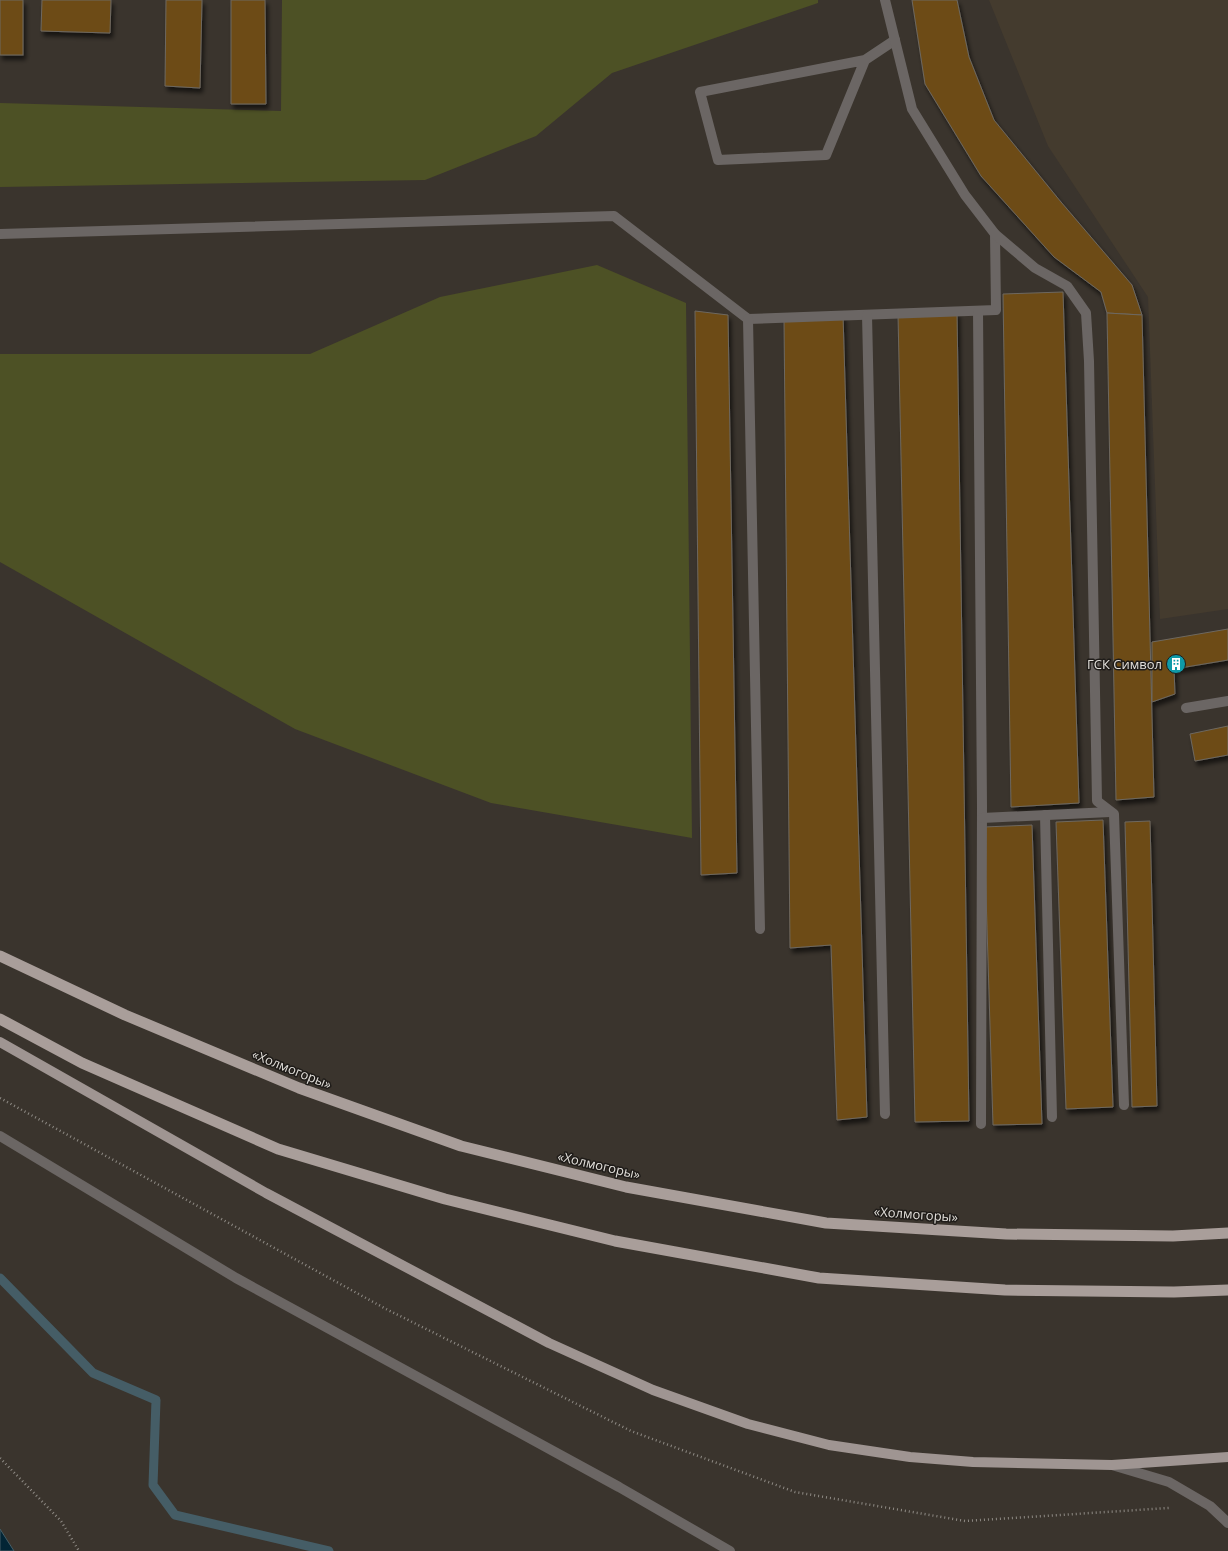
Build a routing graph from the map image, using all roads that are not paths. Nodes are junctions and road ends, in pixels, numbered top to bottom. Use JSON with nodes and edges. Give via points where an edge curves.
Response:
{"nodes":[{"id":1,"x":885,"y":0,"type":"edge"},
{"id":2,"x":895,"y":40,"type":"junction"},
{"id":3,"x":865,"y":60,"type":"junction"},
{"id":4,"x":0,"y":234,"type":"edge"},
{"id":5,"x":996,"y":234,"type":"junction"},
{"id":6,"x":978,"y":311,"type":"junction"},
{"id":7,"x":867,"y":315,"type":"junction"},
{"id":8,"x":748,"y":319,"type":"junction"},
{"id":9,"x":1228,"y":701,"type":"edge"},
{"id":10,"x":1186,"y":708,"type":"dead end"},
{"id":11,"x":1110,"y":812,"type":"junction"},
{"id":12,"x":1046,"y":815,"type":"junction"},
{"id":13,"x":982,"y":818,"type":"junction"},
{"id":14,"x":760,"y":929,"type":"dead end"},
{"id":15,"x":0,"y":956,"type":"edge"},
{"id":16,"x":0,"y":1019,"type":"edge"},
{"id":17,"x":0,"y":1042,"type":"edge"},
{"id":18,"x":1124,"y":1105,"type":"dead end"},
{"id":19,"x":885,"y":1114,"type":"dead end"},
{"id":20,"x":1052,"y":1117,"type":"dead end"},
{"id":21,"x":981,"y":1124,"type":"dead end"},
{"id":22,"x":0,"y":1136,"type":"edge"},
{"id":23,"x":1228,"y":1228,"type":"edge"},
{"id":24,"x":1228,"y":1233,"type":"edge"},
{"id":25,"x":1172,"y":1236,"type":"junction"},
{"id":26,"x":1228,"y":1290,"type":"edge"},
{"id":27,"x":1228,"y":1457,"type":"edge"},
{"id":28,"x":1112,"y":1465,"type":"junction"},
{"id":29,"x":1228,"y":1523,"type":"edge"},
{"id":30,"x":730,"y":1551,"type":"edge"}],
"edges":[{"from":1,"to":2,"type":"street"},
{"from":2,"to":3,"type":"street"},
{"from":2,"to":5,"type":"street","via":[[912,109],[965,195]]},
{"from":3,"to":3,"type":"street","via":[[826,155],[718,160],[700,92]]},
{"from":4,"to":8,"type":"street","via":[[614,216]]},
{"from":5,"to":6,"type":"street","via":[[996,310]]},
{"from":5,"to":11,"type":"street","via":[[1035,268],[1067,286],[1086,313],[1097,801]]},
{"from":6,"to":7,"type":"street"},
{"from":6,"to":13,"type":"street"},
{"from":7,"to":8,"type":"street"},
{"from":7,"to":19,"type":"street"},
{"from":8,"to":14,"type":"street"},
{"from":9,"to":10,"type":"street"},
{"from":11,"to":12,"type":"street"},
{"from":11,"to":18,"type":"street","via":[[1114,814]]},
{"from":12,"to":13,"type":"street"},
{"from":12,"to":20,"type":"street"},
{"from":13,"to":21,"type":"street"},
{"from":15,"to":25,"type":"highway","name":"«Холмогоры»","via":[[125,1015],[299,1088],[461,1146],[626,1187],[826,1222],[1006,1234]]},
{"from":16,"to":26,"type":"highway","via":[[82,1063],[278,1149],[445,1199],[615,1241],[819,1278],[1005,1290]]},
{"from":17,"to":28,"type":"main road","via":[[266,1193],[549,1343],[653,1390],[748,1424],[829,1445],[910,1457],[973,1462]]},
{"from":22,"to":30,"type":"street","via":[[236,1278],[619,1487]]},
{"from":23,"to":25,"type":"main road"},
{"from":24,"to":25,"type":"highway","name":"«Холмогоры»"},
{"from":27,"to":28,"type":"main road"},
{"from":28,"to":29,"type":"street","via":[[1169,1482],[1210,1506]]}]}
